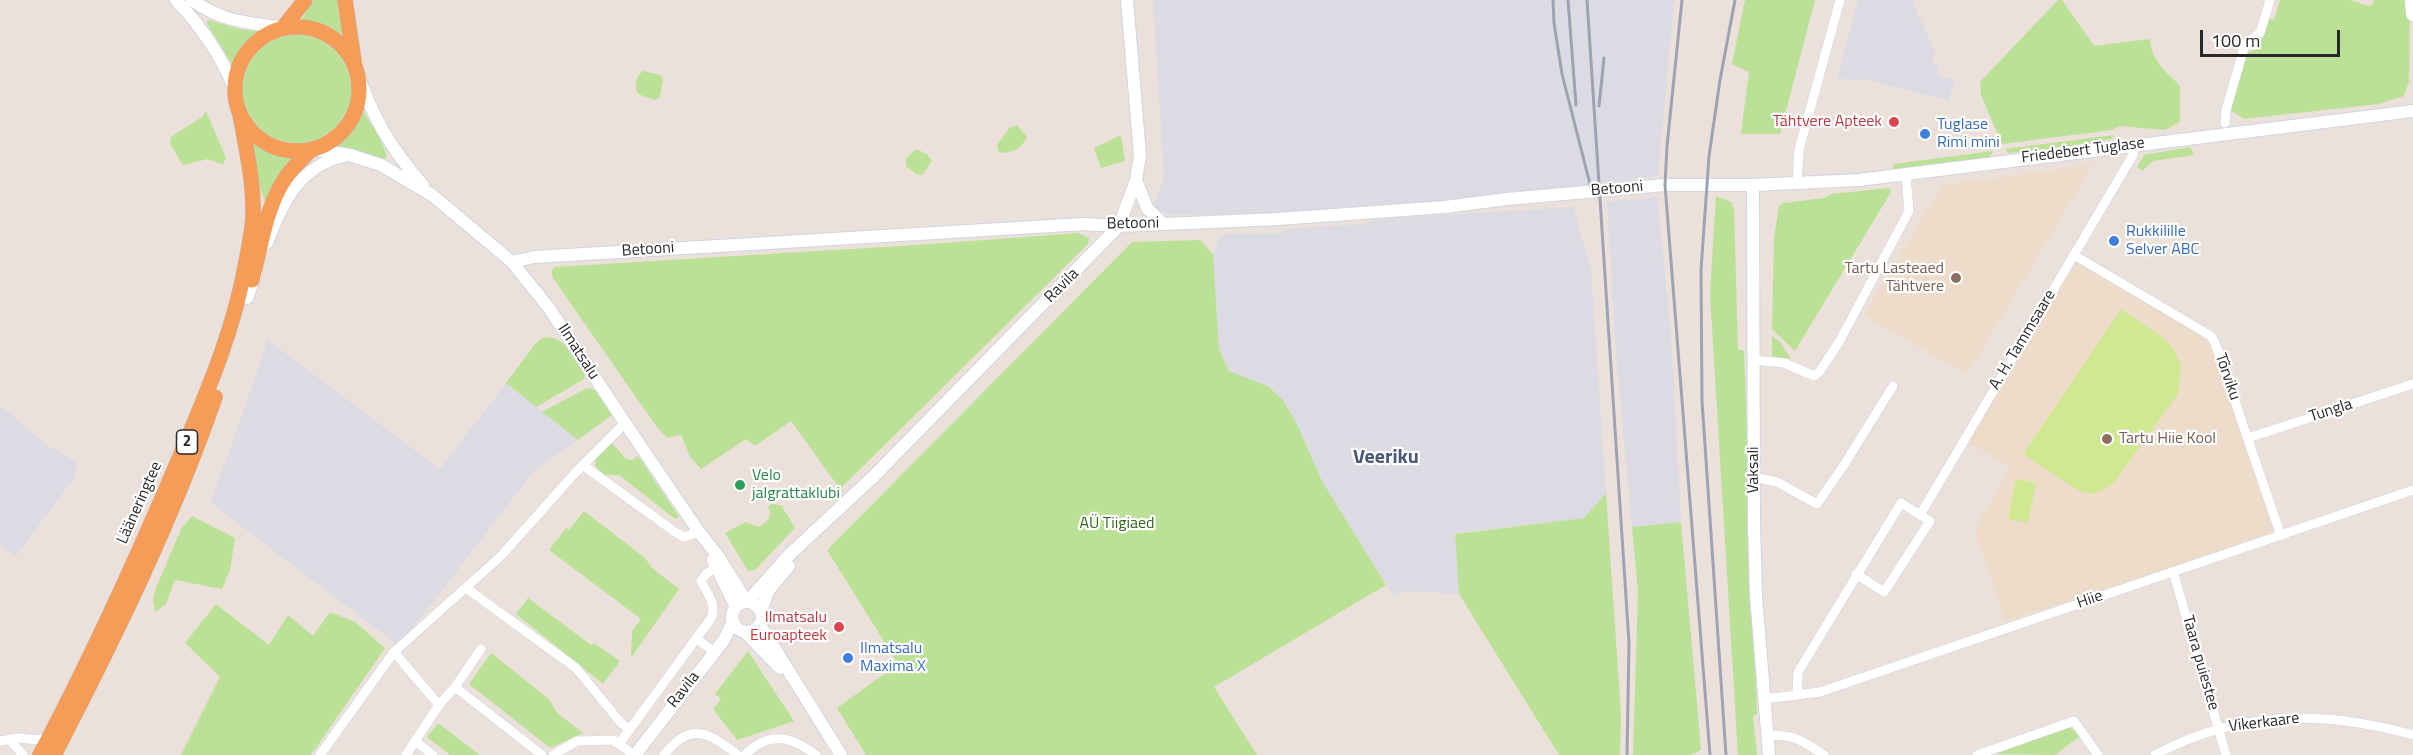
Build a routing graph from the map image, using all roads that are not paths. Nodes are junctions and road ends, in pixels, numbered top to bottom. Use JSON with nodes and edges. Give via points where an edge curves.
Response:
{"nodes":[{"id":1,"x":176,"y":0,"type":"edge"},
{"id":2,"x":192,"y":0,"type":"edge"},
{"id":3,"x":304,"y":0,"type":"edge"},
{"id":4,"x":345,"y":0,"type":"edge"},
{"id":5,"x":1127,"y":0,"type":"edge"},
{"id":6,"x":1840,"y":0,"type":"edge"},
{"id":7,"x":2270,"y":0,"type":"edge"},
{"id":8,"x":2412,"y":0,"type":"edge"},
{"id":9,"x":2413,"y":14,"type":"edge"},
{"id":10,"x":283,"y":28,"type":"junction"},
{"id":11,"x":356,"y":69,"type":"junction"},
{"id":12,"x":234,"y":87,"type":"junction"},
{"id":13,"x":2413,"y":111,"type":"edge"},
{"id":14,"x":240,"y":114,"type":"junction"},
{"id":15,"x":2225,"y":123,"type":"dead end"},
{"id":16,"x":2133,"y":145,"type":"junction"},
{"id":17,"x":312,"y":149,"type":"junction"},
{"id":18,"x":350,"y":155,"type":"junction"},
{"id":19,"x":1905,"y":175,"type":"junction"},
{"id":20,"x":1136,"y":180,"type":"junction"},
{"id":21,"x":1797,"y":183,"type":"junction"},
{"id":22,"x":1753,"y":185,"type":"junction"},
{"id":23,"x":432,"y":195,"type":"junction"},
{"id":24,"x":1163,"y":224,"type":"junction"},
{"id":25,"x":1119,"y":226,"type":"junction"},
{"id":26,"x":2073,"y":255,"type":"junction"},
{"id":27,"x":512,"y":262,"type":"junction"},
{"id":28,"x":247,"y":298,"type":"junction"},
{"id":29,"x":1753,"y":360,"type":"junction"},
{"id":30,"x":2413,"y":384,"type":"edge"},
{"id":31,"x":1893,"y":386,"type":"dead end"},
{"id":32,"x":625,"y":423,"type":"junction"},
{"id":33,"x":2248,"y":438,"type":"junction"},
{"id":34,"x":584,"y":466,"type":"junction"},
{"id":35,"x":1754,"y":477,"type":"junction"},
{"id":36,"x":2413,"y":490,"type":"edge"},
{"id":37,"x":842,"y":507,"type":"junction"},
{"id":38,"x":1920,"y":515,"type":"junction"},
{"id":39,"x":699,"y":532,"type":"junction"},
{"id":40,"x":2281,"y":536,"type":"junction"},
{"id":41,"x":717,"y":568,"type":"junction"},
{"id":42,"x":2173,"y":571,"type":"junction"},
{"id":43,"x":1856,"y":574,"type":"junction"},
{"id":44,"x":466,"y":588,"type":"junction"},
{"id":45,"x":741,"y":604,"type":"junction"},
{"id":46,"x":761,"y":611,"type":"junction"},
{"id":47,"x":760,"y":625,"type":"junction"},
{"id":48,"x":739,"y":628,"type":"junction"},
{"id":49,"x":696,"y":638,"type":"junction"},
{"id":50,"x":482,"y":649,"type":"dead end"},
{"id":51,"x":394,"y":652,"type":"junction"},
{"id":52,"x":714,"y":652,"type":"junction"},
{"id":53,"x":455,"y":687,"type":"junction"},
{"id":54,"x":801,"y":691,"type":"junction"},
{"id":55,"x":1797,"y":695,"type":"junction"},
{"id":56,"x":1765,"y":699,"type":"junction"},
{"id":57,"x":439,"y":705,"type":"junction"},
{"id":58,"x":638,"y":718,"type":"junction"},
{"id":59,"x":2219,"y":728,"type":"junction"},
{"id":60,"x":629,"y":729,"type":"junction"},
{"id":61,"x":654,"y":729,"type":"junction"},
{"id":62,"x":1767,"y":735,"type":"junction"},
{"id":63,"x":2413,"y":735,"type":"edge"},
{"id":64,"x":50,"y":736,"type":"junction"},
{"id":65,"x":5,"y":741,"type":"edge"},
{"id":66,"x":416,"y":741,"type":"junction"},
{"id":67,"x":619,"y":744,"type":"junction"},
{"id":68,"x":23,"y":755,"type":"edge"},
{"id":69,"x":40,"y":755,"type":"edge"},
{"id":70,"x":54,"y":755,"type":"edge"},
{"id":71,"x":320,"y":755,"type":"edge"},
{"id":72,"x":406,"y":755,"type":"edge"},
{"id":73,"x":433,"y":755,"type":"edge"},
{"id":74,"x":542,"y":755,"type":"edge"},
{"id":75,"x":553,"y":755,"type":"edge"},
{"id":76,"x":634,"y":755,"type":"edge"},
{"id":77,"x":664,"y":755,"type":"edge"},
{"id":78,"x":738,"y":755,"type":"edge"},
{"id":79,"x":745,"y":755,"type":"edge"},
{"id":80,"x":816,"y":755,"type":"edge"},
{"id":81,"x":842,"y":755,"type":"edge"},
{"id":82,"x":1769,"y":755,"type":"edge"},
{"id":83,"x":1824,"y":755,"type":"edge"},
{"id":84,"x":1977,"y":755,"type":"edge"},
{"id":85,"x":2098,"y":755,"type":"edge"},
{"id":86,"x":2156,"y":755,"type":"edge"},
{"id":87,"x":2226,"y":755,"type":"edge"}],
"edges":[{"from":1,"to":12,"type":"street","via":[[222,60]]},
{"from":2,"to":10,"type":"street","via":[[226,18]]},
{"from":3,"to":10,"type":"highway"},
{"from":4,"to":11,"type":"highway"},
{"from":5,"to":20,"type":"street","name":"Ravila","via":[[1140,155]]},
{"from":6,"to":21,"type":"street","via":[[1799,150]]},
{"from":7,"to":15,"type":"street","via":[[2260,33],[2245,44]]},
{"from":8,"to":9,"type":"main road"},
{"from":10,"to":11,"type":"highway","via":[[313,29],[327,35],[344,50]]},
{"from":10,"to":12,"type":"highway","via":[[268,34],[249,50],[237,71]]},
{"from":11,"to":17,"type":"highway","via":[[354,112],[337,136]]},
{"from":11,"to":23,"type":"street","name":"Ilmatsalu","via":[[369,107],[399,159]]},
{"from":12,"to":14,"type":"highway"},
{"from":13,"to":16,"type":"street","name":"Friedebert Tuglase"},
{"from":14,"to":17,"type":"highway","via":[[262,140],[278,148]]},
{"from":14,"to":64,"type":"highway","name":"Lääneringtee","number":"2","via":[[252,179],[253,218],[241,289],[226,339],[155,515]]},
{"from":16,"to":19,"type":"street","name":"Friedebert Tuglase"},
{"from":16,"to":26,"type":"street","name":"A. H. Tammsaare","via":[[2133,155]]},
{"from":17,"to":18,"type":"street","name":"Ilmatsalu"},
{"from":17,"to":28,"type":"highway","name":"Lääneringtee","number":"2","via":[[285,179],[275,198]]},
{"from":18,"to":23,"type":"street","name":"Ilmatsalu","via":[[381,165]]},
{"from":18,"to":28,"type":"street","via":[[316,165],[292,190],[278,214]]},
{"from":19,"to":21,"type":"street","name":"Friedebert Tuglase"},
{"from":19,"to":29,"type":"street","via":[[1909,211],[1820,371],[1814,376],[1784,363]]},
{"from":20,"to":24,"type":"street","via":[[1147,208]]},
{"from":20,"to":25,"type":"street","name":"Ravila"},
{"from":21,"to":22,"type":"street","name":"Friedebert Tuglase"},
{"from":22,"to":24,"type":"street","name":"Betooni","via":[[1665,185],[1421,209]]},
{"from":22,"to":29,"type":"street","name":"Vaksali"},
{"from":23,"to":27,"type":"street","name":"Ilmatsalu"},
{"from":24,"to":25,"type":"street","name":"Betooni"},
{"from":25,"to":27,"type":"street","name":"Betooni","via":[[1084,224],[534,257]]},
{"from":25,"to":37,"type":"street","name":"Ravila"},
{"from":26,"to":33,"type":"street","name":"Tõrviku","via":[[2211,336]]},
{"from":26,"to":38,"type":"street","name":"A. H. Tammsaare"},
{"from":27,"to":32,"type":"street","name":"Ilmatsalu","via":[[549,308]]},
{"from":28,"to":70,"type":"highway","name":"Lääneringtee","number":"2","via":[[216,396],[175,504],[140,584]]},
{"from":29,"to":35,"type":"street","name":"Vaksali"},
{"from":30,"to":33,"type":"street","name":"Tungla"},
{"from":31,"to":35,"type":"street","via":[[1817,504],[1777,482]]},
{"from":32,"to":34,"type":"street"},
{"from":32,"to":39,"type":"street","name":"Ilmatsalu"},
{"from":33,"to":40,"type":"street","name":"Tõrviku"},
{"from":34,"to":39,"type":"street","via":[[675,532],[684,537]]},
{"from":34,"to":44,"type":"street"},
{"from":35,"to":56,"type":"street","name":"Vaksali","via":[[1756,596]]},
{"from":36,"to":40,"type":"street","name":"Hiie"},
{"from":37,"to":45,"type":"street","name":"Ravila"},
{"from":37,"to":46,"type":"street","name":"Ravila","via":[[774,583]]},
{"from":38,"to":43,"type":"street","via":[[1901,503]]},
{"from":38,"to":43,"type":"street","via":[[1930,521],[1884,592]]},
{"from":39,"to":41,"type":"street","name":"Ilmatsalu"},
{"from":39,"to":45,"type":"street","name":"Ilmatsalu","via":[[718,556]]},
{"from":40,"to":42,"type":"street","name":"Hiie"},
{"from":41,"to":45,"type":"street","name":"Ilmatsalu"},
{"from":41,"to":49,"type":"street","via":[[701,581],[714,610]]},
{"from":42,"to":55,"type":"street","name":"Hiie","via":[[1820,692]]},
{"from":42,"to":59,"type":"street","name":"Taara puiestee"},
{"from":43,"to":55,"type":"street","via":[[1798,672]]},
{"from":44,"to":51,"type":"street"},
{"from":44,"to":60,"type":"street","via":[[576,668]]},
{"from":45,"to":46,"type":"street","via":[[755,604]]},
{"from":45,"to":48,"type":"street"},
{"from":46,"to":47,"type":"street"},
{"from":47,"to":48,"type":"street","via":[[754,631]]},
{"from":47,"to":54,"type":"street"},
{"from":48,"to":52,"type":"street","name":"Ravila"},
{"from":48,"to":54,"type":"street"},
{"from":49,"to":52,"type":"street"},
{"from":49,"to":58,"type":"street"},
{"from":50,"to":53,"type":"street"},
{"from":51,"to":57,"type":"street"},
{"from":51,"to":71,"type":"street"},
{"from":52,"to":61,"type":"street","name":"Ravila"},
{"from":53,"to":57,"type":"street"},
{"from":53,"to":74,"type":"street"},
{"from":54,"to":81,"type":"street"},
{"from":55,"to":56,"type":"street","name":"Hiie"},
{"from":56,"to":62,"type":"street","name":"Vaksali"},
{"from":57,"to":66,"type":"street"},
{"from":58,"to":60,"type":"street"},
{"from":58,"to":61,"type":"street"},
{"from":59,"to":63,"type":"street","name":"Vikerkaare","via":[[2289,717],[2348,720]]},
{"from":59,"to":86,"type":"street","name":"Vikerkaare"},
{"from":59,"to":87,"type":"street","name":"Taara puiestee"},
{"from":60,"to":67,"type":"street"},
{"from":61,"to":76,"type":"street","name":"Ravila"},
{"from":62,"to":82,"type":"street","name":"Vaksali"},
{"from":62,"to":83,"type":"street","via":[[1795,737]]},
{"from":64,"to":65,"type":"street"},
{"from":64,"to":69,"type":"highway","name":"Lääneringtee","number":"2"},
{"from":65,"to":68,"type":"street"},
{"from":66,"to":72,"type":"street"},
{"from":66,"to":73,"type":"street"},
{"from":67,"to":75,"type":"street","via":[[613,740],[577,741]]},
{"from":67,"to":76,"type":"street"},
{"from":77,"to":78,"type":"street","via":[[681,737],[704,734],[713,736]]},
{"from":79,"to":80,"type":"street","via":[[759,743],[778,739],[799,742]]},
{"from":84,"to":85,"type":"street","via":[[2074,721]]}]}
